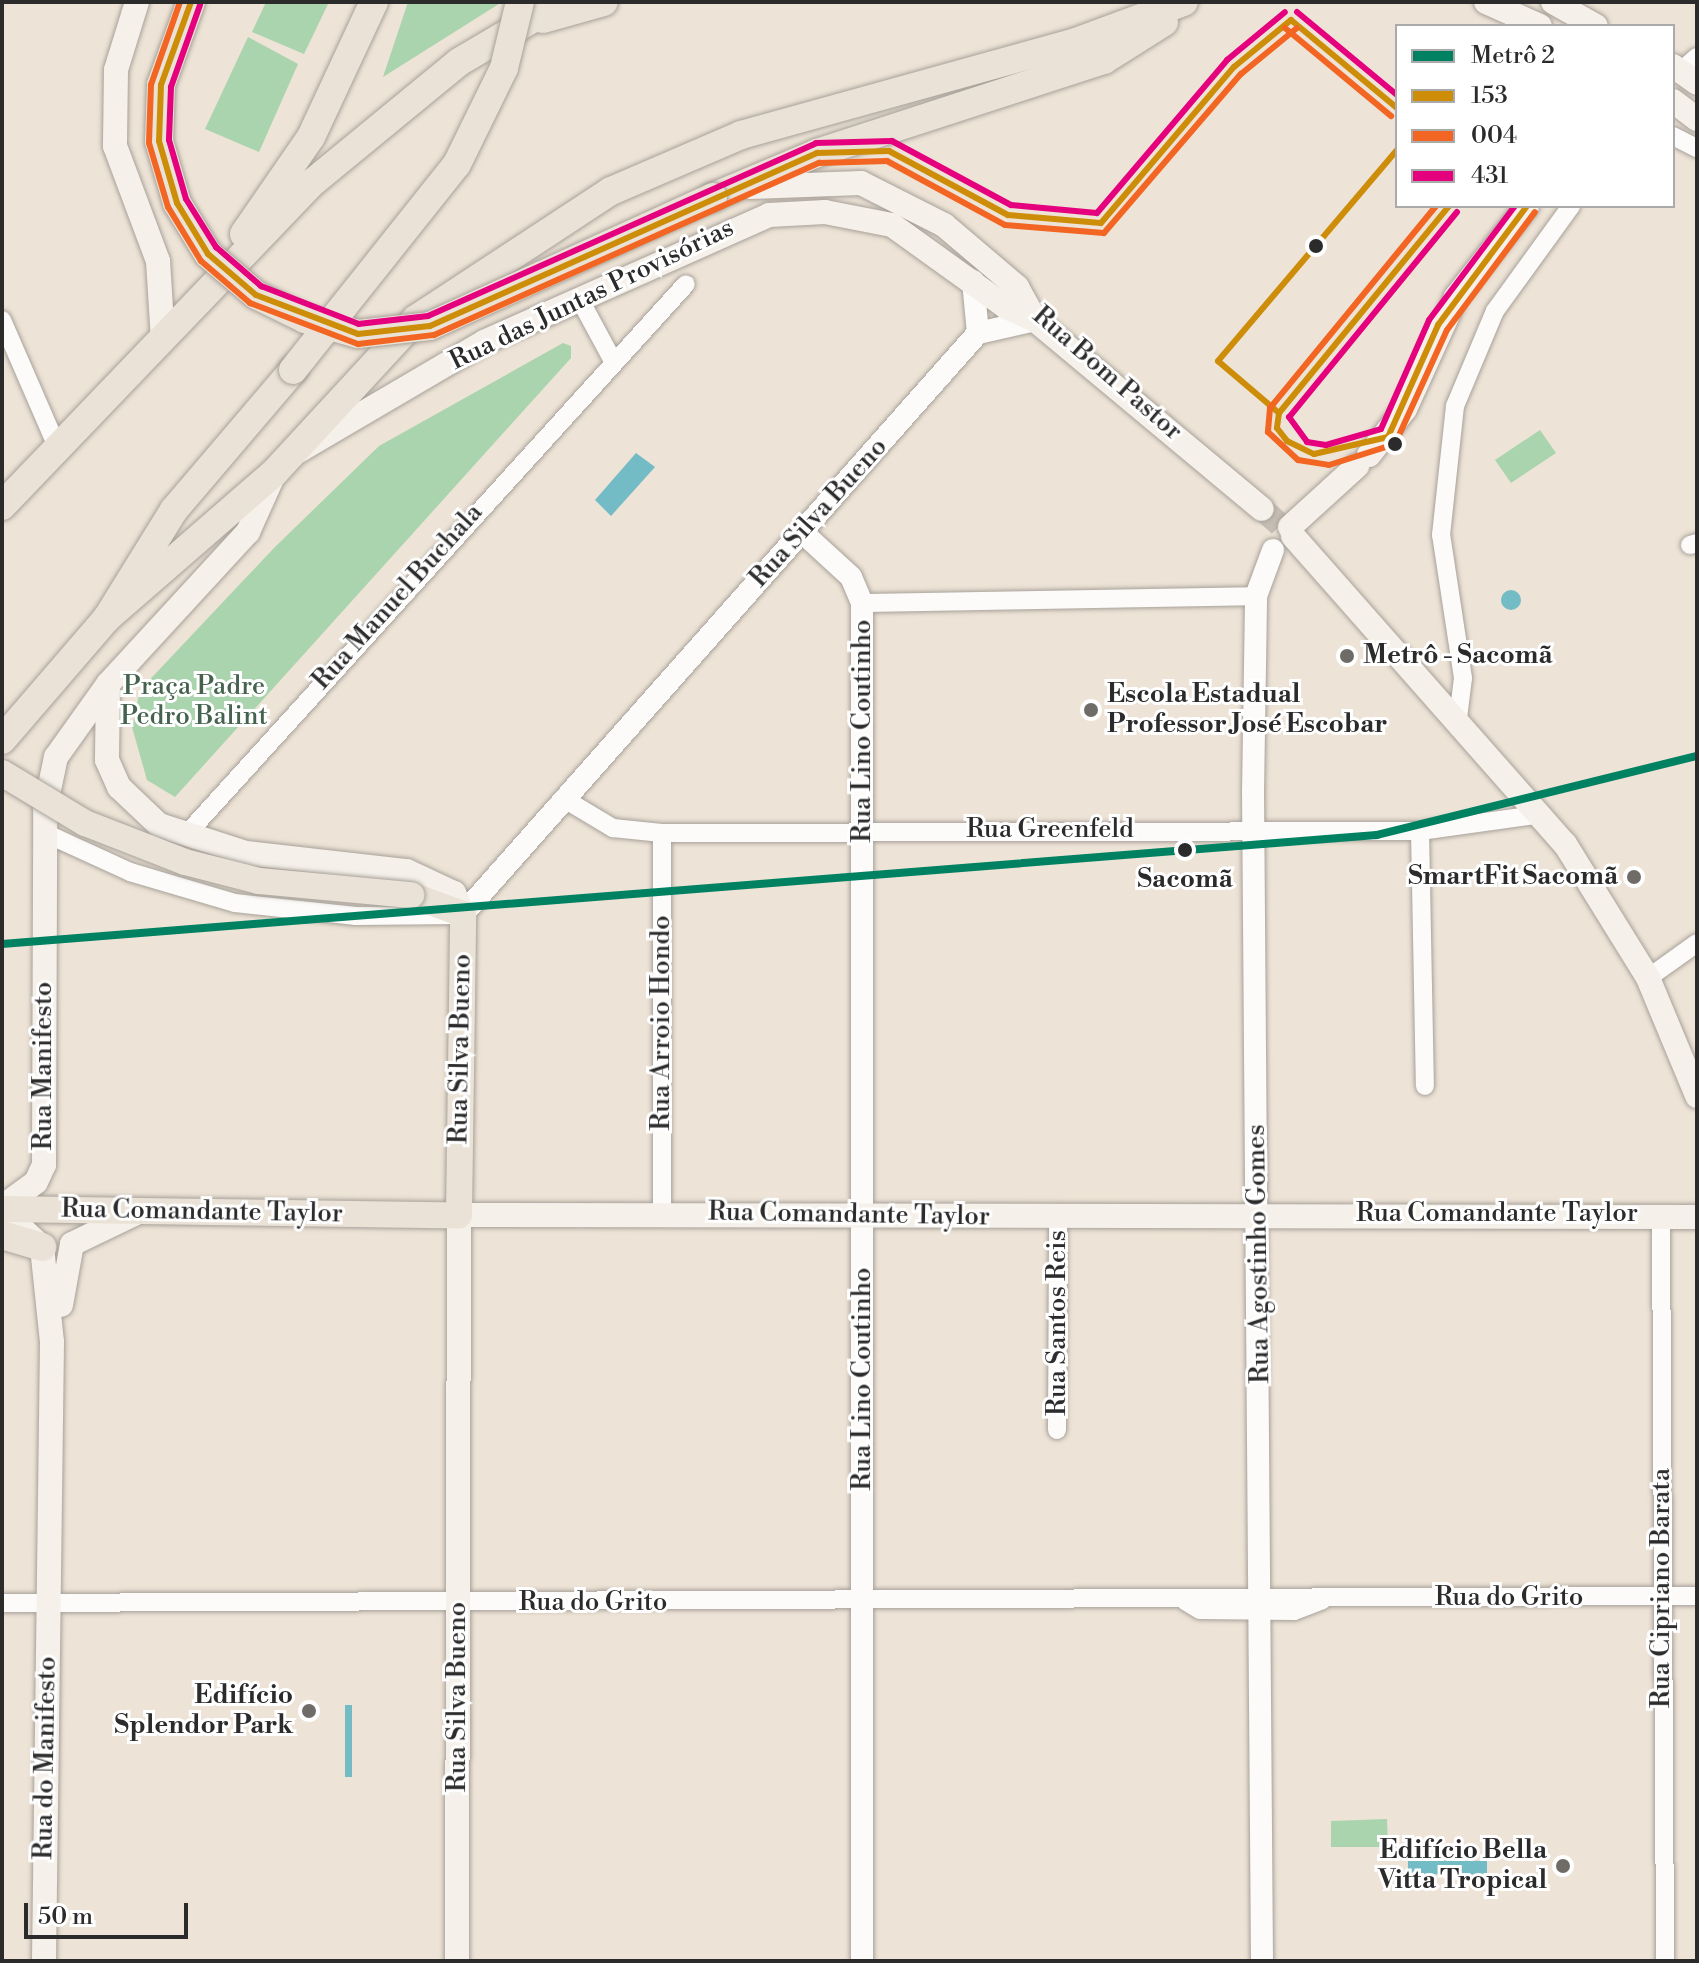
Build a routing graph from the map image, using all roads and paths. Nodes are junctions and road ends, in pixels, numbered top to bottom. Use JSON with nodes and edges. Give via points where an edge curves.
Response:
{"nodes":[{"id":1,"x":137,"y":2,"type":"edge"},
{"id":2,"x":191,"y":2,"type":"edge"},
{"id":3,"x":374,"y":2,"type":"edge"},
{"id":4,"x":561,"y":2,"type":"edge"},
{"id":5,"x":604,"y":2,"type":"edge"},
{"id":6,"x":1184,"y":2,"type":"edge"},
{"id":7,"x":1196,"y":2,"type":"edge"},
{"id":8,"x":1478,"y":2,"type":"edge"},
{"id":9,"x":1486,"y":2,"type":"edge"},
{"id":10,"x":1553,"y":2,"type":"edge"},
{"id":11,"x":529,"y":11,"type":"edge"},
{"id":12,"x":1501,"y":24,"type":"edge"},
{"id":13,"x":1536,"y":24,"type":"edge"},
{"id":14,"x":1592,"y":24,"type":"edge"},
{"id":15,"x":1675,"y":102,"type":"edge"},
{"id":16,"x":1697,"y":119,"type":"edge"},
{"id":17,"x":1675,"y":137,"type":"edge"},
{"id":18,"x":1697,"y":148,"type":"edge"},
{"id":19,"x":723,"y":194,"type":"junction"},
{"id":20,"x":1525,"y":208,"type":"edge"},
{"id":21,"x":1570,"y":208,"type":"edge"},
{"id":22,"x":973,"y":281,"type":"junction"},
{"id":23,"x":686,"y":284,"type":"dead end"},
{"id":24,"x":579,"y":298,"type":"junction"},
{"id":25,"x":192,"y":307,"type":"junction"},
{"id":26,"x":2,"y":320,"type":"edge"},
{"id":27,"x":1035,"y":320,"type":"junction"},
{"id":28,"x":978,"y":333,"type":"junction"},
{"id":29,"x":163,"y":340,"type":"junction"},
{"id":30,"x":613,"y":361,"type":"junction"},
{"id":31,"x":58,"y":449,"type":"junction"},
{"id":32,"x":283,"y":463,"type":"junction"},
{"id":33,"x":2,"y":506,"type":"edge"},
{"id":34,"x":1262,"y":509,"type":"tunnel mouth"},
{"id":35,"x":803,"y":533,"type":"junction"},
{"id":36,"x":1285,"y":538,"type":"junction"},
{"id":37,"x":1256,"y":596,"type":"junction"},
{"id":38,"x":862,"y":603,"type":"junction"},
{"id":39,"x":107,"y":618,"type":"junction"},
{"id":40,"x":108,"y":684,"type":"junction"},
{"id":41,"x":1458,"y":718,"type":"junction"},
{"id":42,"x":2,"y":740,"type":"edge"},
{"id":43,"x":2,"y":773,"type":"edge"},
{"id":44,"x":566,"y":800,"type":"junction"},
{"id":45,"x":1542,"y":814,"type":"junction"},
{"id":46,"x":1253,"y":829,"type":"junction"},
{"id":47,"x":864,"y":831,"type":"junction"},
{"id":48,"x":1420,"y":831,"type":"junction"},
{"id":49,"x":45,"y":833,"type":"junction"},
{"id":50,"x":662,"y":833,"type":"junction"},
{"id":51,"x":185,"y":836,"type":"junction"},
{"id":52,"x":463,"y":914,"type":"junction"},
{"id":53,"x":1697,"y":943,"type":"edge"},
{"id":54,"x":1648,"y":978,"type":"junction"},
{"id":55,"x":1425,"y":1086,"type":"dead end"},
{"id":56,"x":1697,"y":1096,"type":"edge"},
{"id":57,"x":2,"y":1209,"type":"edge"},
{"id":58,"x":136,"y":1213,"type":"junction"},
{"id":59,"x":662,"y":1213,"type":"junction"},
{"id":60,"x":1661,"y":1214,"type":"junction"},
{"id":61,"x":459,"y":1215,"type":"junction"},
{"id":62,"x":1259,"y":1215,"type":"junction"},
{"id":63,"x":1058,"y":1216,"type":"junction"},
{"id":64,"x":863,"y":1217,"type":"junction"},
{"id":65,"x":1697,"y":1217,"type":"edge"},
{"id":66,"x":2,"y":1235,"type":"edge"},
{"id":67,"x":42,"y":1247,"type":"junction"},
{"id":68,"x":52,"y":1342,"type":"junction"},
{"id":69,"x":1057,"y":1430,"type":"dead end"},
{"id":70,"x":1697,"y":1596,"type":"edge"},
{"id":71,"x":1661,"y":1597,"type":"junction"},
{"id":72,"x":863,"y":1601,"type":"junction"},
{"id":73,"x":2,"y":1603,"type":"edge"},
{"id":74,"x":48,"y":1603,"type":"junction"},
{"id":75,"x":1262,"y":1603,"type":"junction"},
{"id":76,"x":459,"y":1604,"type":"junction"},
{"id":77,"x":44,"y":1961,"type":"edge"},
{"id":78,"x":457,"y":1961,"type":"edge"},
{"id":79,"x":862,"y":1961,"type":"edge"},
{"id":80,"x":1262,"y":1961,"type":"edge"},
{"id":81,"x":1665,"y":1961,"type":"edge"}],
"edges":[{"from":1,"to":29,"type":"main road","via":[[116,70],[115,146],[158,261]]},
{"from":2,"to":19,"type":"highway","bridge":true,"via":[[161,85],[159,141],[177,203],[208,254],[256,295],[305,319],[358,334],[430,326]]},
{"from":3,"to":25,"type":"highway","via":[[311,137]]},
{"from":4,"to":11,"type":"highway"},
{"from":5,"to":11,"type":"highway"},
{"from":6,"to":32,"type":"highway","via":[[1073,43],[741,135],[611,191],[416,319]]},
{"from":7,"to":19,"type":"highway","via":[[1104,60],[817,153]]},
{"from":8,"to":12,"type":"main road"},
{"from":9,"to":13,"type":"main road"},
{"from":10,"to":14,"type":"main road"},
{"from":11,"to":25,"type":"highway","via":[[384,119]]},
{"from":11,"to":39,"type":"highway","name":"Rua das Juntas Provisórias","bridge":true,"via":[[457,164],[174,510]]},
{"from":15,"to":16,"type":"main road"},
{"from":17,"to":18,"type":"street"},
{"from":19,"to":27,"type":"main road","name":"Rua Bom Pastor","via":[[805,180],[881,189],[944,225],[1017,287]]},
{"from":20,"to":36,"type":"main road","via":[[1444,316],[1405,409]]},
{"from":21,"to":41,"type":"street","via":[[1495,311],[1455,406],[1441,535],[1463,678]]},
{"from":22,"to":24,"type":"main road","name":"Rua das Juntas Provisórias","via":[[892,225],[794,211],[716,233]]},
{"from":22,"to":27,"type":"main road","name":"Rua das Juntas Provisórias"},
{"from":22,"to":28,"type":"street"},
{"from":23,"to":30,"type":"street","name":"Rua Manuel Buchala"},
{"from":24,"to":30,"type":"street"},
{"from":24,"to":32,"type":"main road","name":"Rua das Juntas Provisórias","via":[[484,342]]},
{"from":25,"to":29,"type":"highway"},
{"from":26,"to":31,"type":"street"},
{"from":27,"to":28,"type":"street"},
{"from":27,"to":34,"type":"main road","name":"Rua Bom Pastor"},
{"from":28,"to":35,"type":"street","name":"Rua Silva Bueno"},
{"from":29,"to":31,"type":"highway"},
{"from":30,"to":51,"type":"street","name":"Rua Manuel Buchala"},
{"from":31,"to":33,"type":"highway"},
{"from":32,"to":39,"type":"highway","name":"Rua das Juntas Provisórias"},
{"from":32,"to":40,"type":"main road","via":[[248,532]]},
{"from":35,"to":38,"type":"street","name":"Rua Lino Coutinho","via":[[851,577]]},
{"from":35,"to":44,"type":"street","name":"Rua Silva Bueno"},
{"from":36,"to":37,"type":"street","name":"Rua Agostinho Gomes"},
{"from":36,"to":41,"type":"main road"},
{"from":37,"to":38,"type":"street"},
{"from":37,"to":46,"type":"street","name":"Rua Agostinho Gomes"},
{"from":38,"to":47,"type":"street","name":"Rua Lino Coutinho"},
{"from":39,"to":42,"type":"highway","name":"Rua das Juntas Provisórias"},
{"from":40,"to":49,"type":"main road","name":"Rua Manifesto","via":[[56,757]]},
{"from":40,"to":51,"type":"main road","via":[[103,733],[119,787],[136,808]]},
{"from":41,"to":45,"type":"main road"},
{"from":43,"to":52,"type":"main road","bridge":true,"via":[[85,823],[185,862],[259,881],[411,895]]},
{"from":44,"to":50,"type":"street","name":"Rua Greenfeld","via":[[613,828]]},
{"from":44,"to":52,"type":"street","name":"Rua Silva Bueno"},
{"from":45,"to":48,"type":"street","name":"Rua Greenfeld"},
{"from":45,"to":54,"type":"main road"},
{"from":46,"to":47,"type":"street","name":"Rua Greenfeld"},
{"from":46,"to":48,"type":"street","name":"Rua Greenfeld"},
{"from":46,"to":62,"type":"street","name":"Rua Agostinho Gomes"},
{"from":47,"to":50,"type":"street","name":"Rua Greenfeld"},
{"from":47,"to":64,"type":"street","name":"Rua Lino Coutinho"},
{"from":48,"to":55,"type":"street"},
{"from":49,"to":52,"type":"street","via":[[130,872],[235,903],[356,916]]},
{"from":49,"to":57,"type":"main road","name":"Rua Manifesto","via":[[44,1165],[36,1182]]},
{"from":50,"to":59,"type":"street","name":"Rua Arroio Hondo"},
{"from":51,"to":52,"type":"main road","via":[[246,853],[407,871],[454,893]]},
{"from":52,"to":61,"type":"main road","name":"Rua Silva Bueno"},
{"from":53,"to":54,"type":"street"},
{"from":54,"to":56,"type":"main road"},
{"from":57,"to":58,"type":"main road","name":"Rua Comandante Taylor"},
{"from":57,"to":67,"type":"main road"},
{"from":58,"to":61,"type":"main road","name":"Rua Comandante Taylor"},
{"from":58,"to":68,"type":"main road","via":[[72,1244]]},
{"from":59,"to":61,"type":"main road","name":"Rua Comandante Taylor"},
{"from":59,"to":64,"type":"main road","name":"Rua Comandante Taylor"},
{"from":60,"to":62,"type":"main road","name":"Rua Comandante Taylor"},
{"from":60,"to":65,"type":"main road","name":"Rua Comandante Taylor"},
{"from":60,"to":71,"type":"street","name":"Rua Cipriano Barata"},
{"from":61,"to":76,"type":"main road","name":"Rua Silva Bueno"},
{"from":62,"to":63,"type":"main road","name":"Rua Comandante Taylor"},
{"from":62,"to":75,"type":"street","name":"Rua Agostinho Gomes"},
{"from":63,"to":64,"type":"main road","name":"Rua Comandante Taylor"},
{"from":63,"to":69,"type":"street","name":"Rua Santos Reis"},
{"from":64,"to":72,"type":"street","name":"Rua Lino Coutinho"},
{"from":66,"to":67,"type":"highway"},
{"from":67,"to":68,"type":"main road"},
{"from":68,"to":74,"type":"main road"},
{"from":70,"to":71,"type":"street","name":"Rua do Grito"},
{"from":71,"to":75,"type":"street","name":"Rua do Grito"},
{"from":71,"to":81,"type":"street","name":"Rua Cipriano Barata"},
{"from":72,"to":75,"type":"street","name":"Rua do Grito","via":[[1185,1601],[1200,1594]]},
{"from":72,"to":76,"type":"street","name":"Rua do Grito"},
{"from":72,"to":79,"type":"street","name":"Rua Lino Coutinho"},
{"from":73,"to":74,"type":"street","name":"Rua do Grito"},
{"from":74,"to":76,"type":"street","name":"Rua do Grito"},
{"from":74,"to":77,"type":"main road","name":"Rua do Manifesto"},
{"from":75,"to":80,"type":"street","name":"Rua Agostinho Gomes"},
{"from":76,"to":78,"type":"main road","name":"Rua Silva Bueno"}]}
